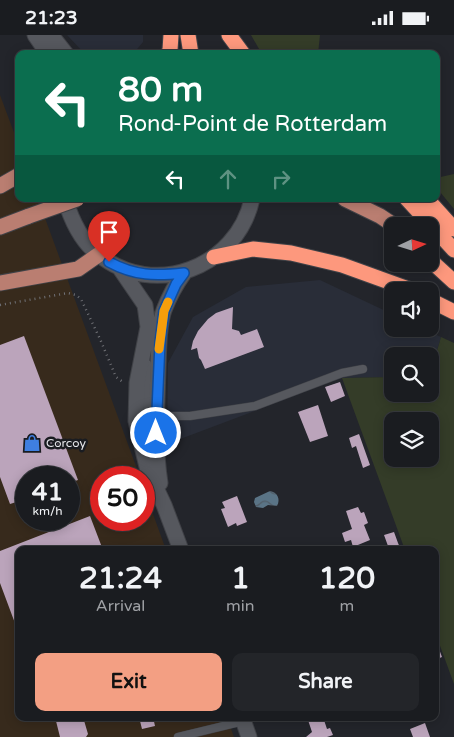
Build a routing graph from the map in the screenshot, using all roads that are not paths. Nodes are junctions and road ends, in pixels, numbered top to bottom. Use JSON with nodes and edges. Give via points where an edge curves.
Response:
{"nodes":[{"id":1,"x":34,"y":35,"type":"edge"},
{"id":2,"x":51,"y":35,"type":"edge"},
{"id":3,"x":171,"y":35,"type":"edge"},
{"id":4,"x":188,"y":35,"type":"edge"},
{"id":5,"x":229,"y":35,"type":"edge"},
{"id":6,"x":45,"y":50,"type":"edge"},
{"id":7,"x":63,"y":50,"type":"edge"},
{"id":8,"x":170,"y":50,"type":"edge"},
{"id":9,"x":190,"y":50,"type":"edge"},
{"id":10,"x":240,"y":50,"type":"edge"},
{"id":11,"x":15,"y":177,"type":"edge"},
{"id":12,"x":0,"y":186,"type":"edge"},
{"id":13,"x":66,"y":202,"type":"edge"},
{"id":14,"x":69,"y":202,"type":"edge"},
{"id":15,"x":251,"y":202,"type":"edge"},
{"id":16,"x":351,"y":202,"type":"edge"},
{"id":17,"x":410,"y":202,"type":"edge"},
{"id":18,"x":430,"y":202,"type":"edge"},
{"id":19,"x":384,"y":219,"type":"edge"},
{"id":20,"x":0,"y":227,"type":"edge"},
{"id":21,"x":454,"y":229,"type":"edge"},
{"id":22,"x":454,"y":250,"type":"edge"},
{"id":23,"x":98,"y":255,"type":"junction"},
{"id":24,"x":439,"y":255,"type":"edge"},
{"id":25,"x":214,"y":257,"type":"junction"},
{"id":26,"x":120,"y":267,"type":"junction"},
{"id":27,"x":439,"y":268,"type":"edge"},
{"id":28,"x":454,"y":269,"type":"edge"},
{"id":29,"x":184,"y":273,"type":"junction"},
{"id":30,"x":389,"y":282,"type":"edge"},
{"id":31,"x":454,"y":282,"type":"edge"},
{"id":32,"x":0,"y":283,"type":"edge"},
{"id":33,"x":439,"y":304,"type":"edge"},
{"id":34,"x":454,"y":312,"type":"edge"},
{"id":35,"x":148,"y":327,"type":"junction"},
{"id":36,"x":363,"y":369,"type":"dead end"},
{"id":37,"x":156,"y":416,"type":"junction"},
{"id":38,"x":164,"y":505,"type":"junction"},
{"id":39,"x":179,"y":546,"type":"edge"},
{"id":40,"x":236,"y":721,"type":"edge"},
{"id":41,"x":244,"y":721,"type":"edge"},
{"id":42,"x":178,"y":737,"type":"edge"},
{"id":43,"x":250,"y":737,"type":"edge"}],
"edges":[{"from":1,"to":6,"type":"main road"},
{"from":2,"to":7,"type":"main road"},
{"from":3,"to":8,"type":"highway"},
{"from":4,"to":9,"type":"highway"},
{"from":5,"to":10,"type":"highway"},
{"from":11,"to":12,"type":"main road"},
{"from":13,"to":23,"type":"main road","via":[[81,235]]},
{"from":14,"to":20,"type":"main road","bridge":true},
{"from":15,"to":25,"type":"main road","via":[[245,222]]},
{"from":16,"to":19,"type":"main road"},
{"from":17,"to":22,"type":"highway"},
{"from":18,"to":21,"type":"highway"},
{"from":23,"to":26,"type":"main road"},
{"from":23,"to":32,"type":"main road","via":[[78,269]]},
{"from":24,"to":28,"type":"highway"},
{"from":25,"to":29,"type":"main road"},
{"from":25,"to":30,"type":"highway","via":[[253,249],[290,253],[342,265]]},
{"from":26,"to":29,"type":"main road","via":[[140,274]]},
{"from":26,"to":35,"type":"main road","via":[[145,305]]},
{"from":27,"to":31,"type":"highway"},
{"from":29,"to":37,"type":"main road","via":[[164,311]]},
{"from":33,"to":34,"type":"highway"},
{"from":35,"to":37,"type":"lane","via":[[146,394],[148,413]]},
{"from":35,"to":38,"type":"main road","via":[[137,383],[136,421],[148,471]]},
{"from":36,"to":37,"type":"lane","via":[[342,373],[255,406],[190,417]]},
{"from":37,"to":38,"type":"main road","via":[[157,466]]},
{"from":38,"to":39,"type":"main road"},
{"from":40,"to":42,"type":"lane"},
{"from":41,"to":43,"type":"main road"}]}
